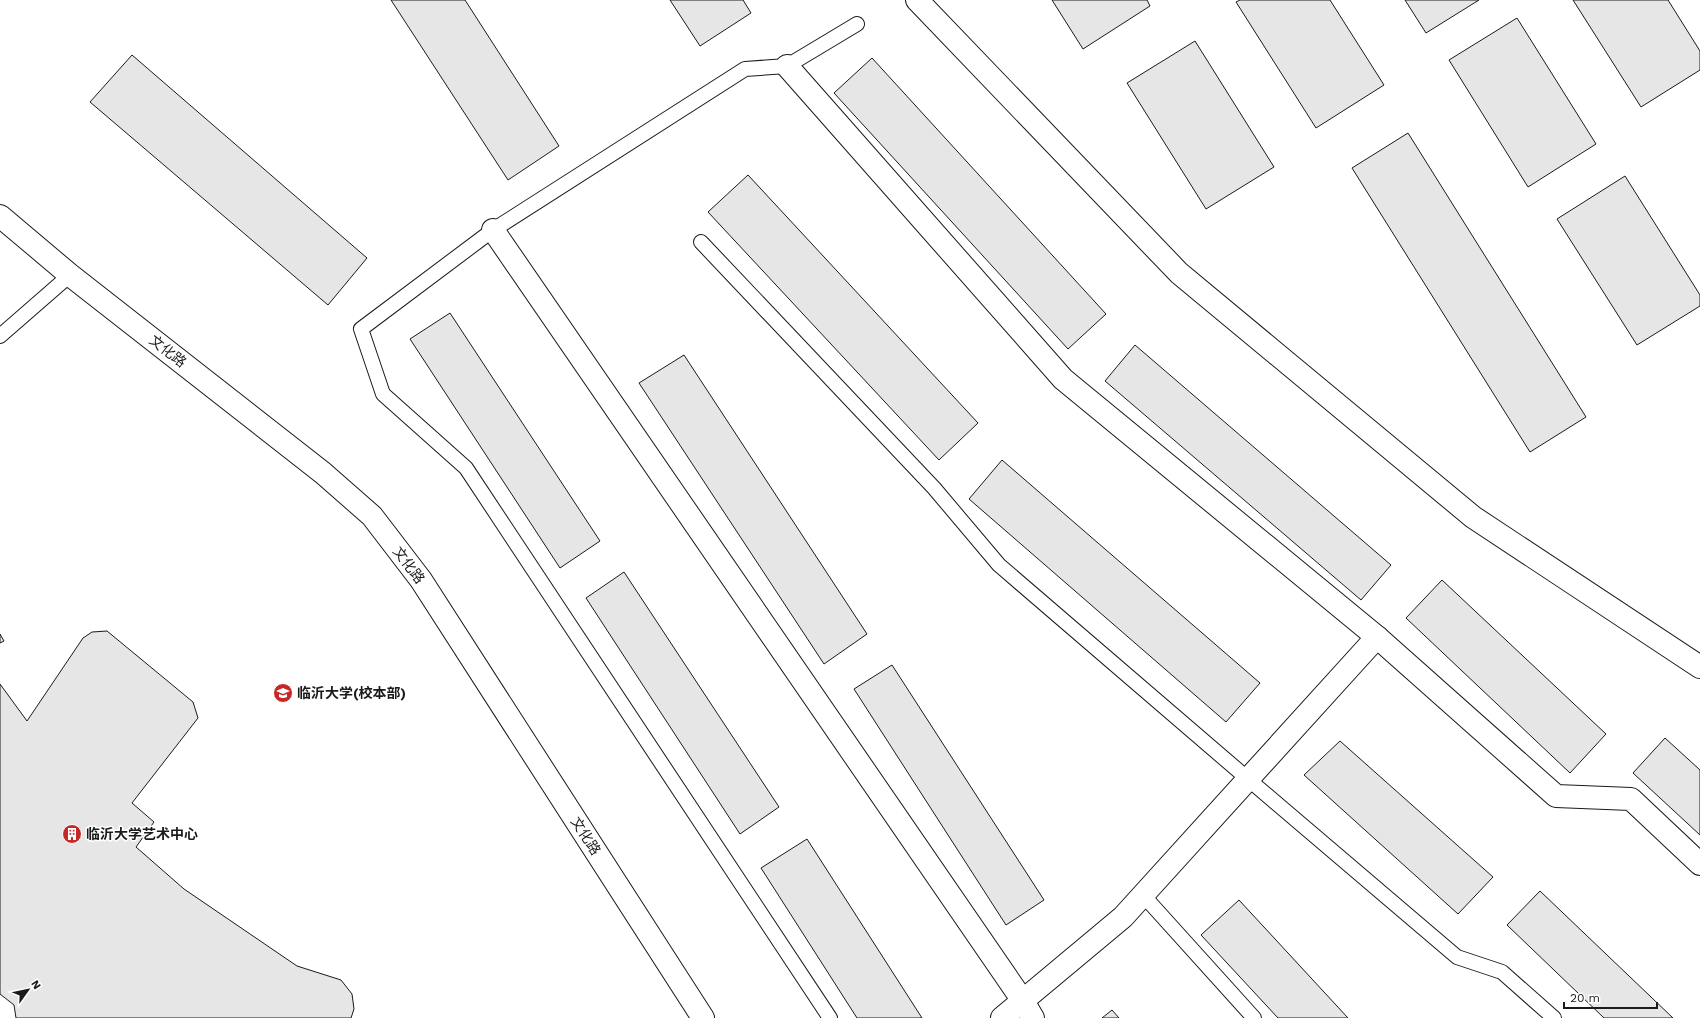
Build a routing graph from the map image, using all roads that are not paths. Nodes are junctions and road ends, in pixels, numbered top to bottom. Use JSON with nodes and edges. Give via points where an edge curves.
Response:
{"nodes":[{"id":1,"x":917,"y":0,"type":"edge"},
{"id":2,"x":857,"y":24,"type":"dead end"},
{"id":3,"x":787,"y":66,"type":"junction"},
{"id":4,"x":0,"y":216,"type":"edge"},
{"id":5,"x":493,"y":230,"type":"junction"},
{"id":6,"x":701,"y":242,"type":"dead end"},
{"id":7,"x":70,"y":274,"type":"junction"},
{"id":8,"x":0,"y":336,"type":"edge"},
{"id":9,"x":1377,"y":637,"type":"junction"},
{"id":10,"x":1700,"y":667,"type":"edge"},
{"id":11,"x":1248,"y":779,"type":"junction"},
{"id":12,"x":1700,"y":864,"type":"edge"},
{"id":13,"x":1143,"y":894,"type":"junction"},
{"id":14,"x":1028,"y":1009,"type":"edge"},
{"id":15,"x":703,"y":1018,"type":"edge"},
{"id":16,"x":830,"y":1018,"type":"edge"},
{"id":17,"x":1002,"y":1018,"type":"edge"},
{"id":18,"x":1254,"y":1018,"type":"edge"},
{"id":19,"x":1554,"y":1018,"type":"edge"}],
"edges":[{"from":1,"to":10,"type":"street","via":[[1180,273],[1473,517]]},
{"from":2,"to":3,"type":"lane"},
{"from":3,"to":5,"type":"lane","via":[[745,69]]},
{"from":3,"to":9,"type":"street","via":[[1064,379]]},
{"from":4,"to":7,"type":"street","name":"文化路"},
{"from":5,"to":14,"type":"street"},
{"from":5,"to":16,"type":"lane","via":[[361,329],[383,394],[466,468]]},
{"from":6,"to":11,"type":"lane","via":[[934,488],[1000,564]]},
{"from":7,"to":8,"type":"lane"},
{"from":7,"to":15,"type":"street","name":"文化路","via":[[323,473],[372,516],[421,580]]},
{"from":9,"to":11,"type":"street"},
{"from":9,"to":12,"type":"street","via":[[1556,796],[1631,799]]},
{"from":11,"to":13,"type":"street"},
{"from":11,"to":19,"type":"lane","via":[[1458,957],[1502,972]]},
{"from":13,"to":14,"type":"street","via":[[1123,917]]},
{"from":13,"to":18,"type":"lane"},
{"from":14,"to":17,"type":"street"}]}
